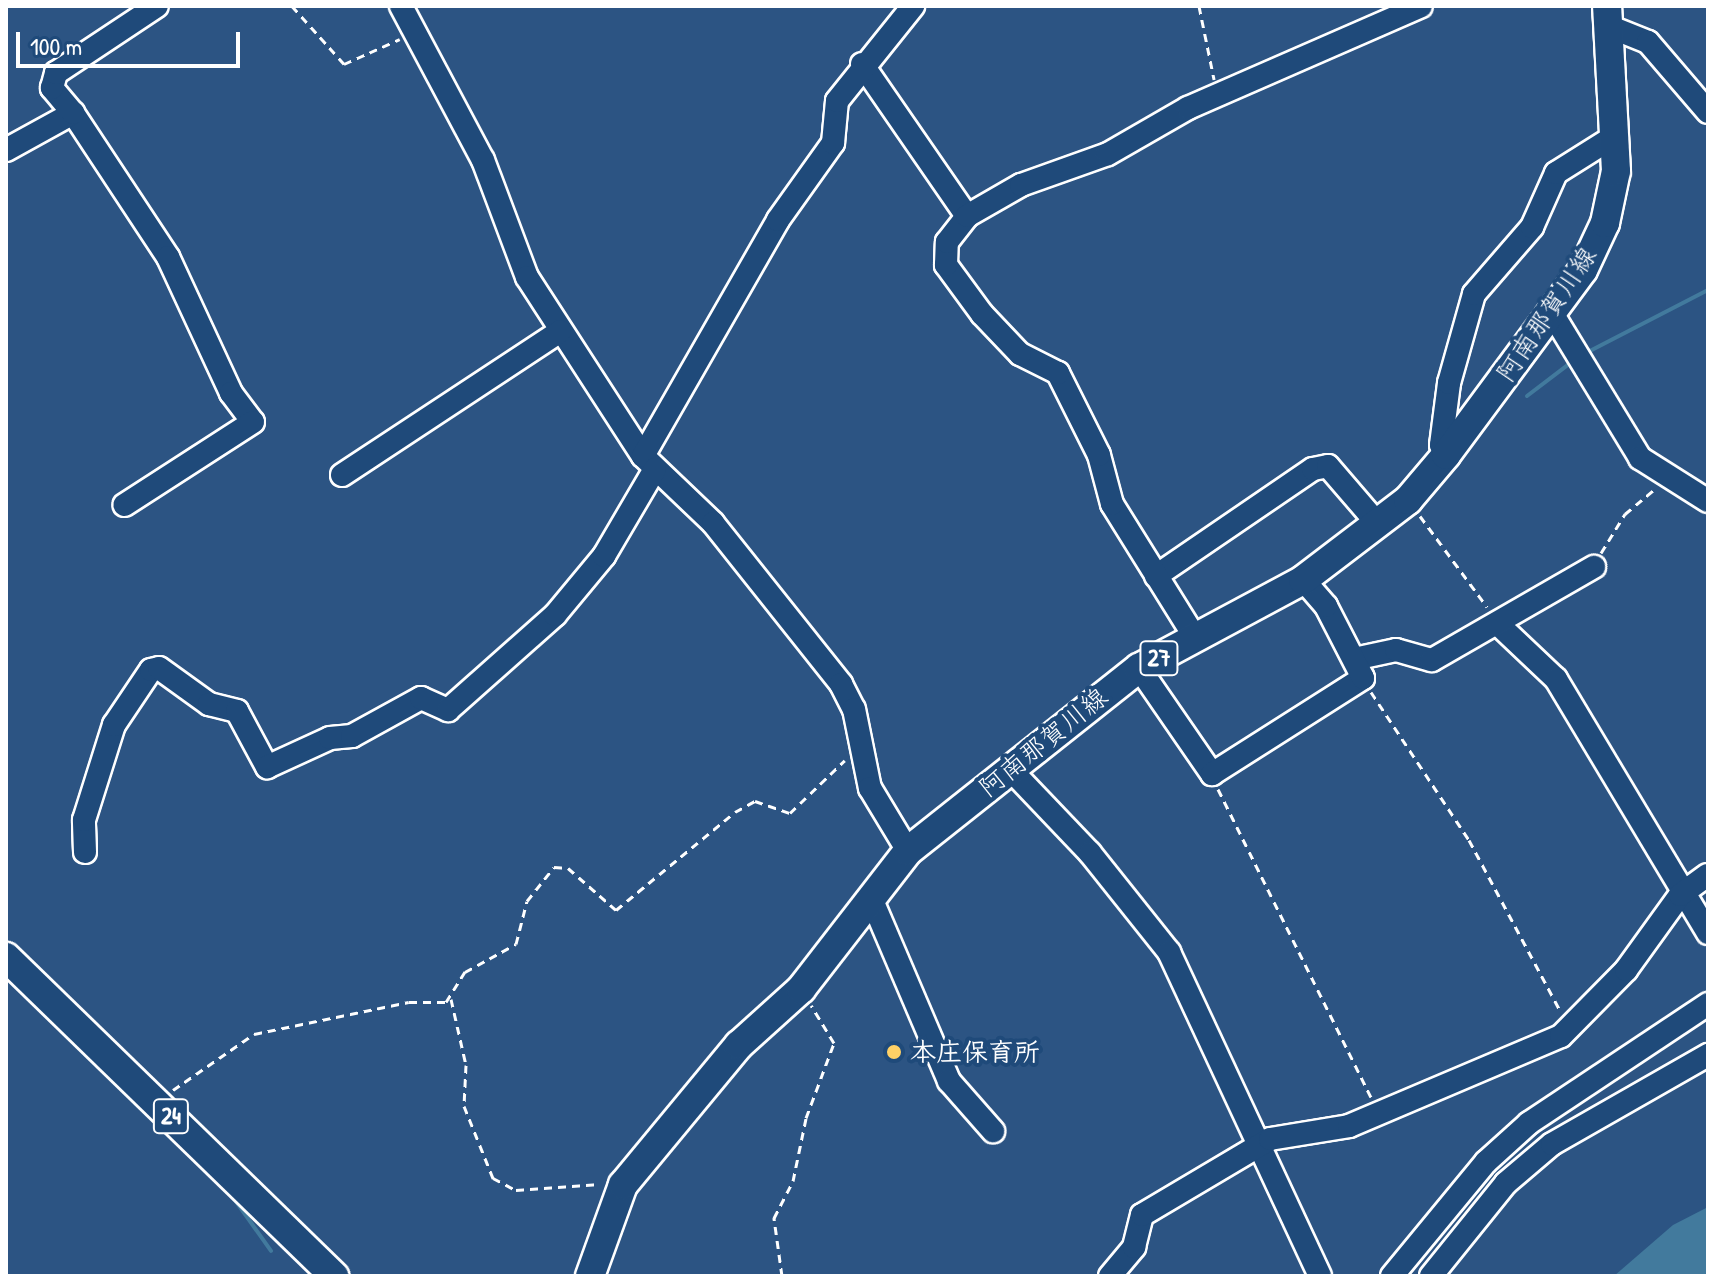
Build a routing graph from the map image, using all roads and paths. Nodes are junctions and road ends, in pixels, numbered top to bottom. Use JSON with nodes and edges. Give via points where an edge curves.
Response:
{"nodes":[{"id":1,"x":157,"y":6,"type":"edge"},
{"id":2,"x":292,"y":6,"type":"edge"},
{"id":3,"x":401,"y":6,"type":"edge"},
{"id":4,"x":1199,"y":6,"type":"edge"},
{"id":5,"x":1421,"y":6,"type":"edge"},
{"id":6,"x":900,"y":10,"type":"edge"},
{"id":7,"x":1608,"y":16,"type":"edge"},
{"id":8,"x":412,"y":33,"type":"junction"},
{"id":9,"x":862,"y":64,"type":"junction"},
{"id":10,"x":1221,"y":93,"type":"junction"},
{"id":11,"x":1708,"y":112,"type":"edge"},
{"id":12,"x":73,"y":113,"type":"junction"},
{"id":13,"x":1615,"y":136,"type":"junction"},
{"id":14,"x":6,"y":150,"type":"edge"},
{"id":15,"x":967,"y":216,"type":"junction"},
{"id":16,"x":1552,"y":313,"type":"junction"},
{"id":17,"x":560,"y":331,"type":"junction"},
{"id":18,"x":1446,"y":455,"type":"junction"},
{"id":19,"x":649,"y":463,"type":"junction"},
{"id":20,"x":342,"y":475,"type":"dead end"},
{"id":21,"x":1664,"y":476,"type":"junction"},
{"id":22,"x":1408,"y":500,"type":"junction"},
{"id":23,"x":1708,"y":501,"type":"edge"},
{"id":24,"x":124,"y":505,"type":"dead end"},
{"id":25,"x":1377,"y":523,"type":"junction"},
{"id":26,"x":1594,"y":567,"type":"joint"},
{"id":27,"x":1156,"y":576,"type":"junction"},
{"id":28,"x":1303,"y":580,"type":"junction"},
{"id":29,"x":1500,"y":626,"type":"junction"},
{"id":30,"x":1196,"y":639,"type":"junction"},
{"id":31,"x":1139,"y":668,"type":"junction"},
{"id":32,"x":1359,"y":669,"type":"junction"},
{"id":33,"x":862,"y":748,"type":"junction"},
{"id":34,"x":1009,"y":768,"type":"junction"},
{"id":35,"x":1212,"y":774,"type":"junction"},
{"id":36,"x":908,"y":851,"type":"junction"},
{"id":37,"x":85,"y":852,"type":"dead end"},
{"id":38,"x":1708,"y":875,"type":"edge"},
{"id":39,"x":1680,"y":895,"type":"junction"},
{"id":40,"x":871,"y":898,"type":"junction"},
{"id":41,"x":1708,"y":933,"type":"edge"},
{"id":42,"x":6,"y":957,"type":"edge"},
{"id":43,"x":801,"y":989,"type":"junction"},
{"id":44,"x":451,"y":999,"type":"junction"},
{"id":45,"x":1708,"y":1004,"type":"edge"},
{"id":46,"x":1571,"y":1027,"type":"junction"},
{"id":47,"x":1708,"y":1055,"type":"edge"},
{"id":48,"x":156,"y":1102,"type":"junction"},
{"id":49,"x":1379,"y":1115,"type":"junction"},
{"id":50,"x":993,"y":1131,"type":"dead end"},
{"id":51,"x":1261,"y":1144,"type":"junction"},
{"id":52,"x":623,"y":1185,"type":"junction"},
{"id":53,"x":334,"y":1276,"type":"edge"},
{"id":54,"x":590,"y":1276,"type":"edge"},
{"id":55,"x":782,"y":1276,"type":"edge"},
{"id":56,"x":1110,"y":1276,"type":"edge"},
{"id":57,"x":1320,"y":1276,"type":"edge"},
{"id":58,"x":1392,"y":1276,"type":"edge"},
{"id":59,"x":1431,"y":1276,"type":"edge"}],
"edges":[{"from":1,"to":12,"type":"street","via":[[56,73],[52,88]]},
{"from":2,"to":8,"type":"path","via":[[344,64]]},
{"from":3,"to":8,"type":"street"},
{"from":4,"to":10,"type":"path"},
{"from":5,"to":10,"type":"street"},
{"from":6,"to":9,"type":"street"},
{"from":7,"to":11,"type":"street","via":[[1648,42]]},
{"from":7,"to":13,"type":"main road","name":"阿南那賀川線","number":"27"},
{"from":8,"to":17,"type":"street","via":[[483,160],[527,277]]},
{"from":9,"to":15,"type":"street"},
{"from":9,"to":19,"type":"street","via":[[837,101],[833,143],[778,220]]},
{"from":10,"to":15,"type":"street","via":[[1108,154],[1035,179]]},
{"from":12,"to":14,"type":"street"},
{"from":12,"to":24,"type":"street","via":[[168,257],[231,393],[253,422]]},
{"from":13,"to":16,"type":"main road","name":"阿南那賀川線","number":"27","via":[[1605,223]]},
{"from":13,"to":18,"type":"street","via":[[1556,173],[1532,227],[1474,294],[1449,383],[1441,445]]},
{"from":15,"to":27,"type":"street","via":[[947,242],[946,265],[1020,354],[1058,373],[1099,455],[1112,504]]},
{"from":16,"to":18,"type":"main road","name":"阿南那賀川線","number":"27"},
{"from":16,"to":21,"type":"street","via":[[1630,444]]},
{"from":17,"to":19,"type":"street"},
{"from":17,"to":20,"type":"street"},
{"from":18,"to":22,"type":"main road","name":"阿南那賀川線","number":"27"},
{"from":19,"to":33,"type":"street","via":[[713,523],[841,684]]},
{"from":19,"to":37,"type":"street","via":[[604,556],[565,603],[448,710],[421,698],[352,736],[330,738],[267,767],[237,711],[209,704],[159,668],[151,670],[114,725],[84,820]]},
{"from":21,"to":23,"type":"street"},
{"from":21,"to":26,"type":"path","via":[[1625,514]]},
{"from":22,"to":25,"type":"main road","name":"阿南那賀川線","number":"27"},
{"from":22,"to":29,"type":"path"},
{"from":25,"to":27,"type":"street","via":[[1328,466],[1313,469]]},
{"from":25,"to":28,"type":"main road","name":"阿南那賀川線","number":"27"},
{"from":26,"to":29,"type":"street"},
{"from":27,"to":30,"type":"street"},
{"from":28,"to":30,"type":"main road","name":"阿南那賀川線","number":"27"},
{"from":28,"to":32,"type":"street"},
{"from":29,"to":32,"type":"street","via":[[1432,660],[1396,650]]},
{"from":29,"to":39,"type":"street","via":[[1556,679],[1635,801],[1636,819]]},
{"from":30,"to":31,"type":"main road","name":"阿南那賀川線","number":"27"},
{"from":31,"to":34,"type":"main road","name":"阿南那賀川線","number":"27"},
{"from":31,"to":35,"type":"street"},
{"from":32,"to":35,"type":"street"},
{"from":32,"to":46,"type":"path","via":[[1469,840]]},
{"from":33,"to":36,"type":"street","via":[[870,788]]},
{"from":33,"to":44,"type":"path","via":[[790,813],[755,801],[735,812],[616,910],[568,868],[554,867],[527,901],[516,944],[465,972]]},
{"from":34,"to":36,"type":"main road","name":"阿南那賀川線","number":"27"},
{"from":34,"to":51,"type":"street","via":[[1161,940]]},
{"from":35,"to":49,"type":"path"},
{"from":36,"to":40,"type":"main road","name":"阿南那賀川線","number":"27"},
{"from":38,"to":39,"type":"street"},
{"from":39,"to":41,"type":"street"},
{"from":39,"to":46,"type":"street","via":[[1626,970]]},
{"from":40,"to":43,"type":"main road","name":"阿南那賀川線","number":"27"},
{"from":40,"to":50,"type":"street","via":[[880,904],[949,1081]]},
{"from":42,"to":48,"type":"main road","number":"24"},
{"from":43,"to":52,"type":"main road","name":"阿南那賀川線","number":"27","via":[[739,1045]]},
{"from":43,"to":55,"type":"path","via":[[834,1043],[806,1118],[793,1181],[774,1218]]},
{"from":44,"to":48,"type":"path","via":[[254,1034]]},
{"from":44,"to":52,"type":"path","via":[[466,1065],[464,1106],[493,1178],[516,1190]]},
{"from":45,"to":58,"type":"street","via":[[1529,1123],[1486,1162]]},
{"from":46,"to":49,"type":"street","via":[[1484,1075]]},
{"from":47,"to":59,"type":"street","via":[[1552,1144],[1506,1183]]},
{"from":48,"to":53,"type":"main road","number":"24"},
{"from":49,"to":51,"type":"street"},
{"from":51,"to":56,"type":"street","via":[[1142,1215],[1134,1247]]},
{"from":51,"to":57,"type":"street"},
{"from":52,"to":54,"type":"main road","name":"阿南那賀川線","number":"27"}]}
